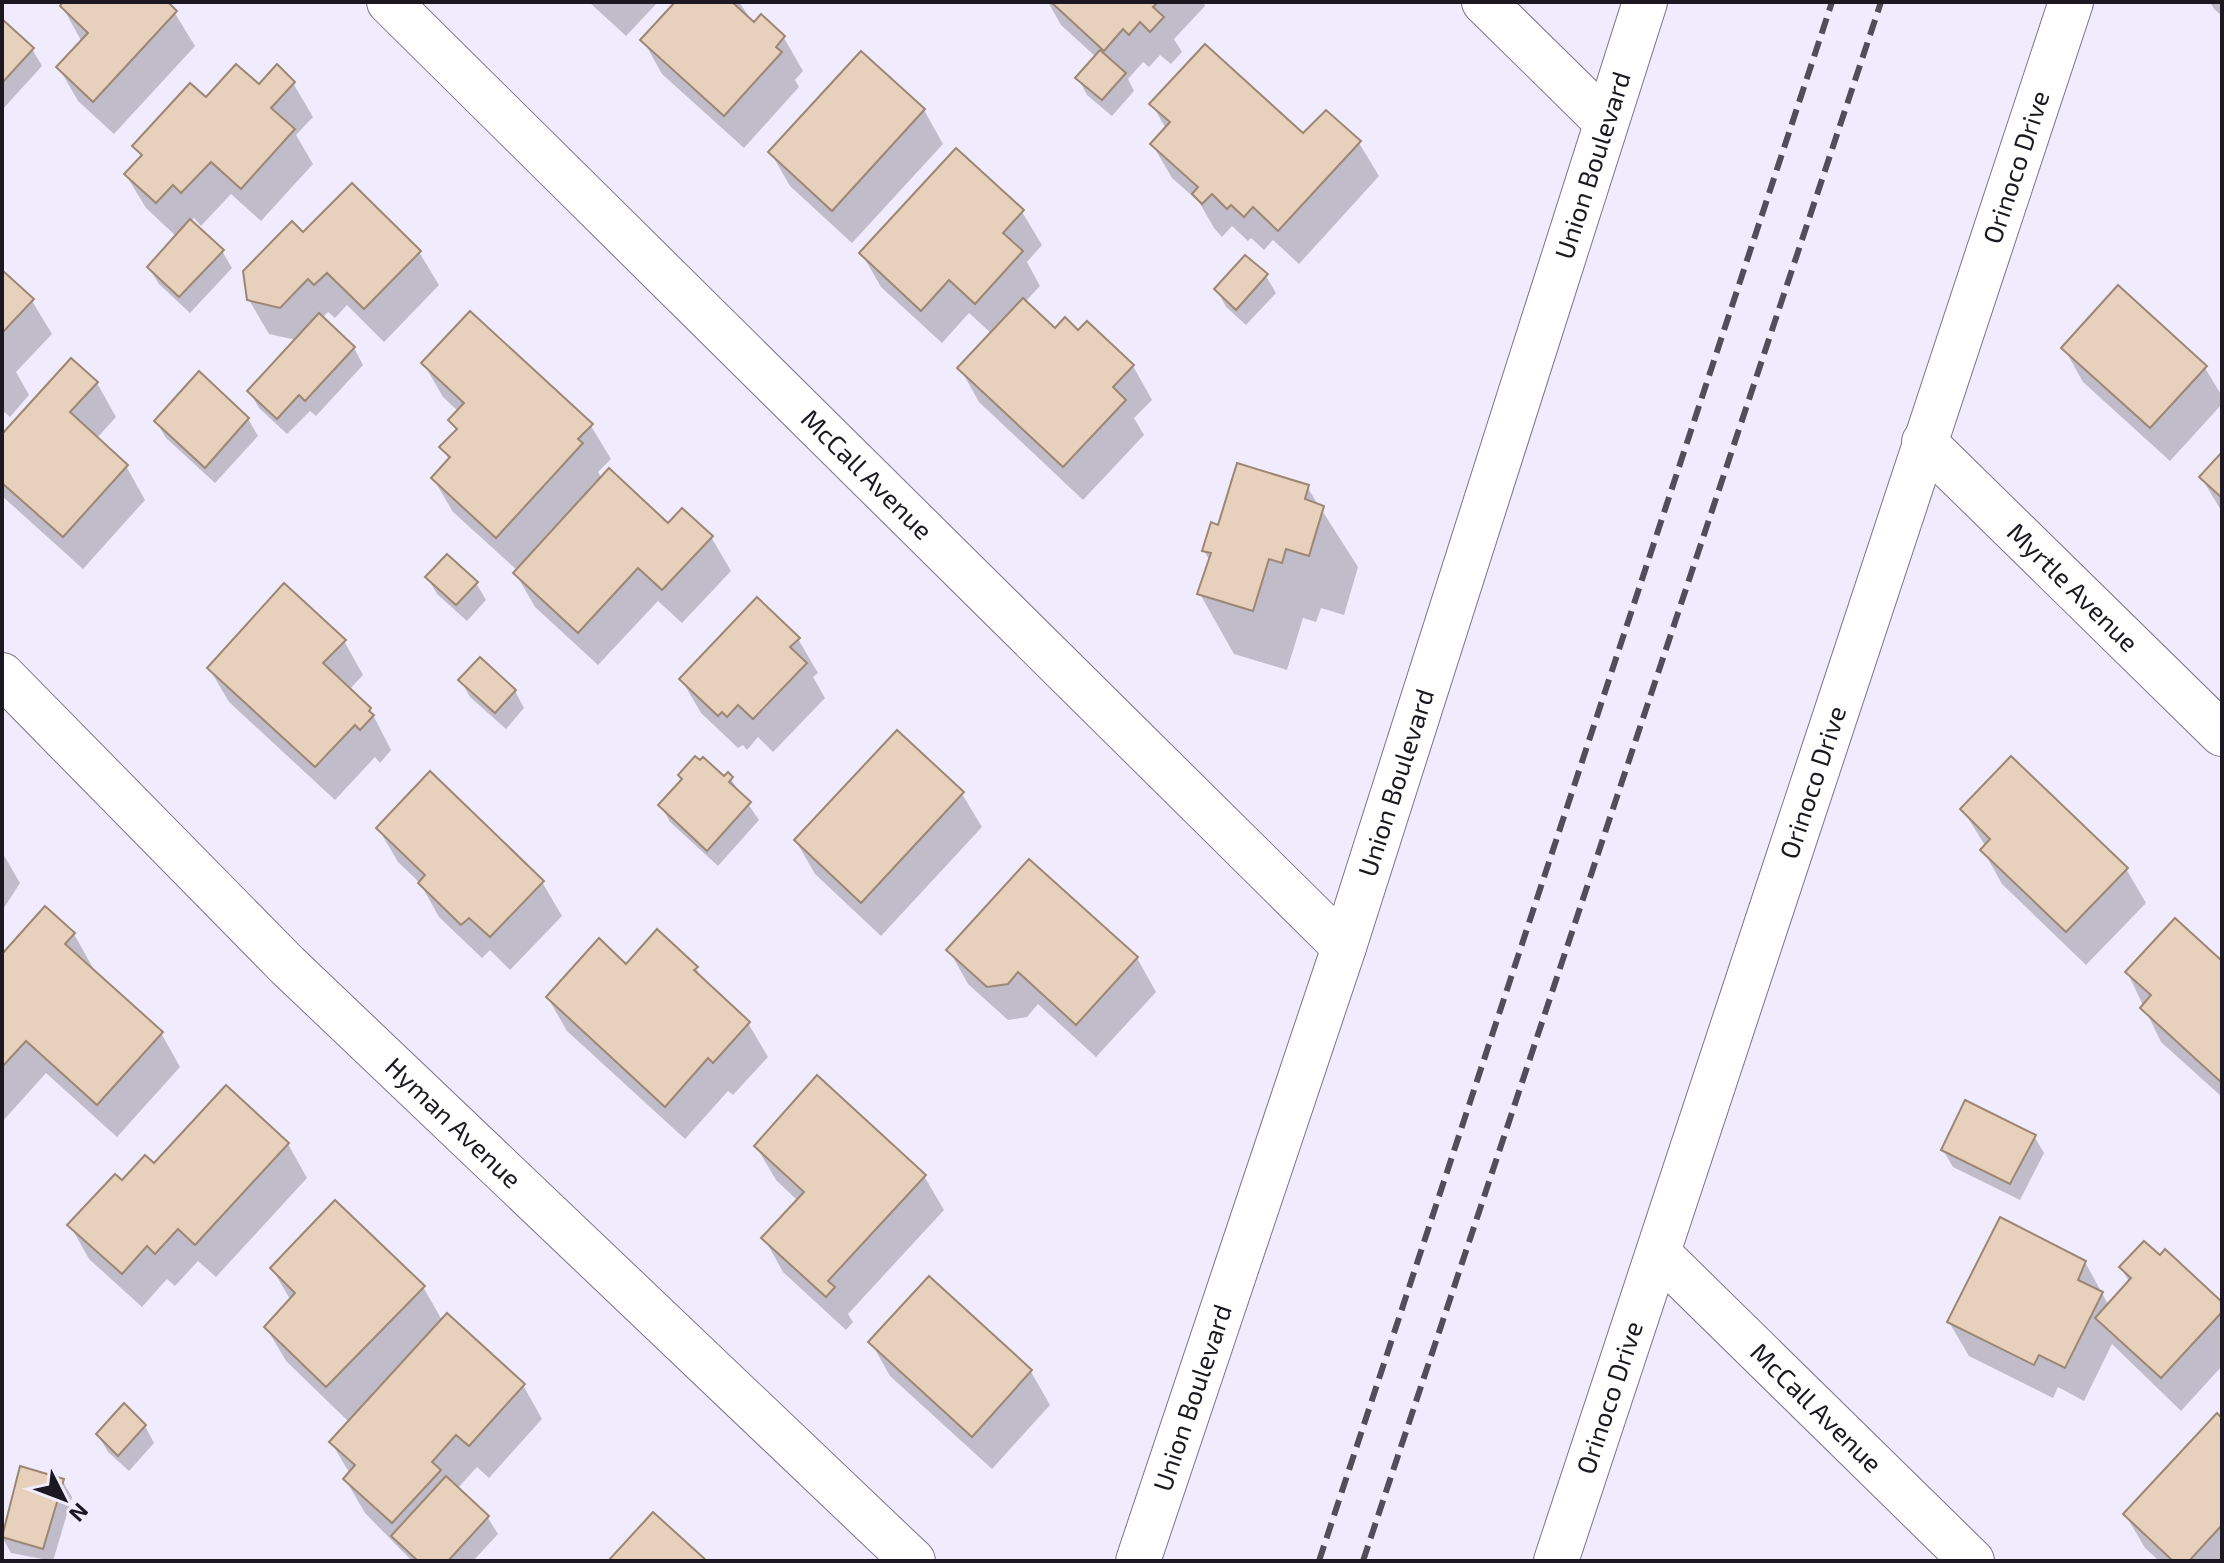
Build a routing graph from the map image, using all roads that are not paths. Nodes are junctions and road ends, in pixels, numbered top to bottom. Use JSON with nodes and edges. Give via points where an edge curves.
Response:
{"nodes":[{"id":1,"x":389,"y":2,"type":"edge"},
{"id":2,"x":1484,"y":2,"type":"edge"},
{"id":3,"x":1645,"y":2,"type":"edge"},
{"id":4,"x":2071,"y":2,"type":"edge"},
{"id":5,"x":1606,"y":122,"type":"junction"},
{"id":6,"x":1924,"y":442,"type":"junction"},
{"id":7,"x":2,"y":675,"type":"edge"},
{"id":8,"x":2222,"y":734,"type":"edge"},
{"id":9,"x":1344,"y":947,"type":"junction"},
{"id":10,"x":1659,"y":1254,"type":"junction"},
{"id":11,"x":913,"y":1561,"type":"edge"},
{"id":12,"x":1138,"y":1561,"type":"edge"},
{"id":13,"x":1556,"y":1561,"type":"edge"},
{"id":14,"x":1972,"y":1561,"type":"edge"}],
"edges":[{"from":1,"to":9,"type":"street","name":"McCall Avenue"},
{"from":2,"to":5,"type":"street"},
{"from":3,"to":5,"type":"street","name":"Union Boulevard"},
{"from":4,"to":6,"type":"street","name":"Orinoco Drive"},
{"from":5,"to":9,"type":"street","name":"Union Boulevard"},
{"from":6,"to":8,"type":"street","name":"Myrtle Avenue"},
{"from":6,"to":10,"type":"street","name":"Orinoco Drive"},
{"from":7,"to":11,"type":"street","name":"Hyman Avenue","via":[[287,965]]},
{"from":9,"to":12,"type":"street","name":"Union Boulevard"},
{"from":10,"to":13,"type":"street","name":"Orinoco Drive"},
{"from":10,"to":14,"type":"street","name":"McCall Avenue"}]}
